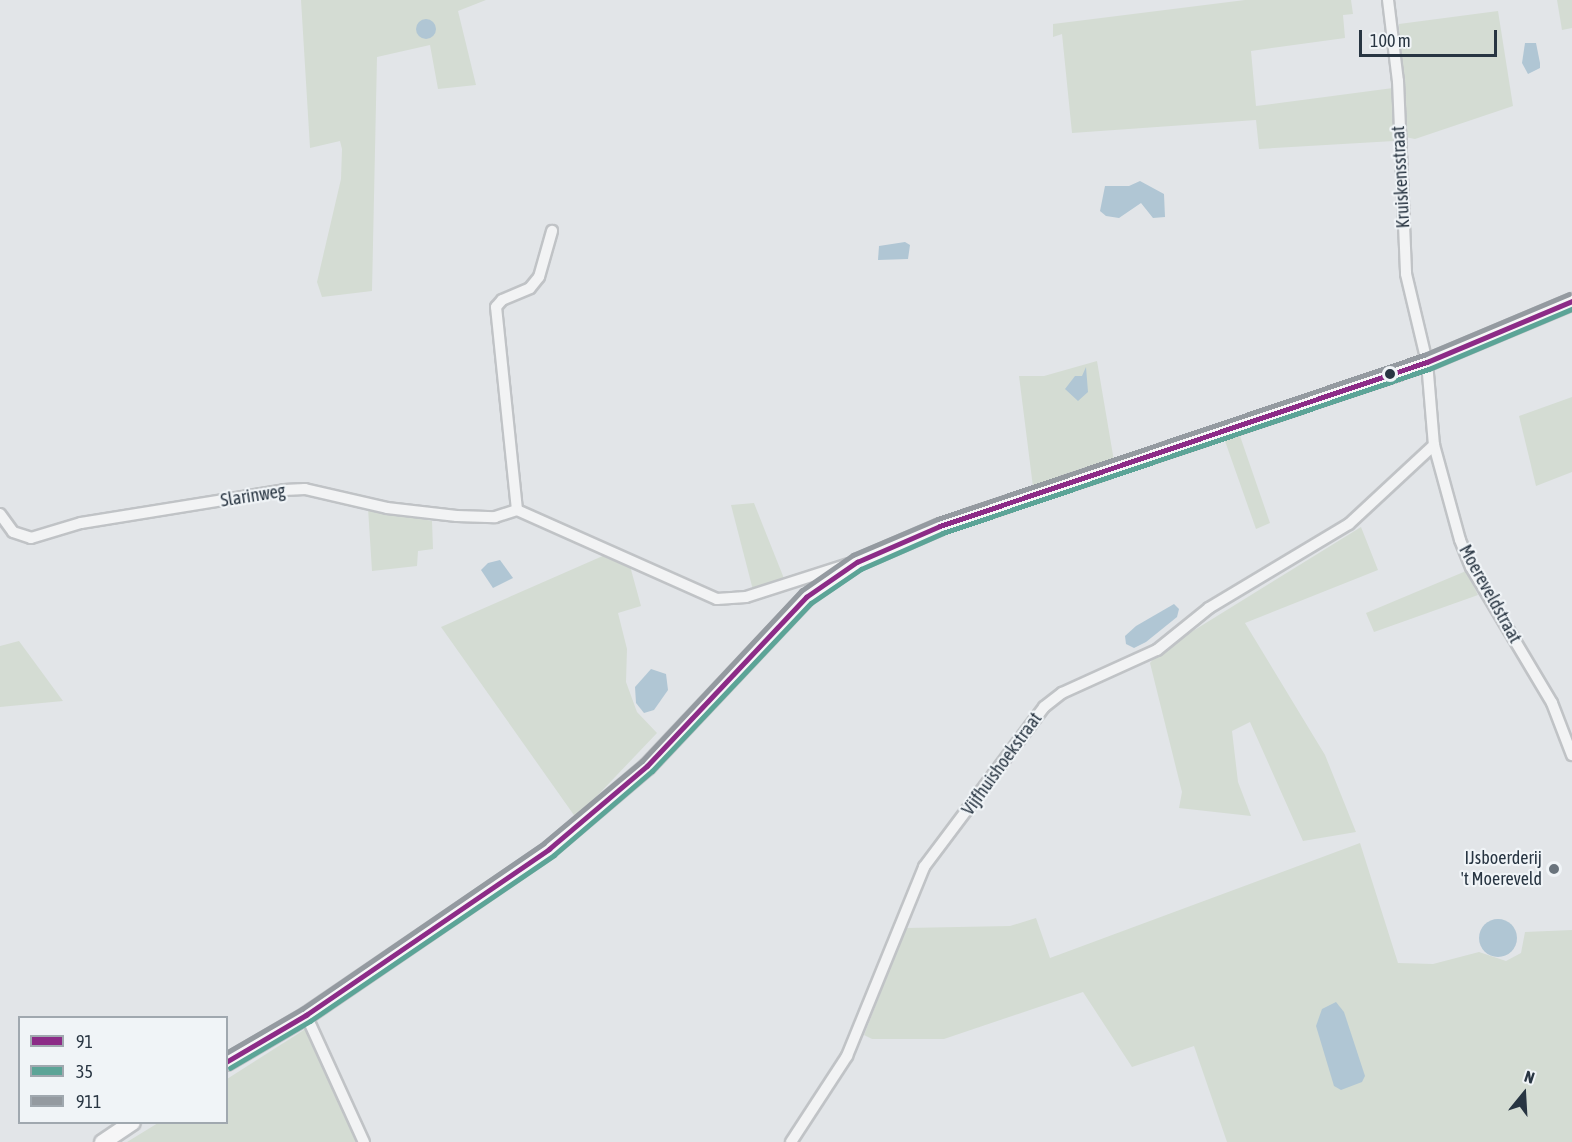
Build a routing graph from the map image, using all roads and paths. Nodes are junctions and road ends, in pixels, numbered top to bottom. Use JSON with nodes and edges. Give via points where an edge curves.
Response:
{"nodes":[{"id":1,"x":1388,"y":0,"type":"edge"},
{"id":2,"x":552,"y":231,"type":"dead end"},
{"id":3,"x":1572,"y":301,"type":"edge"},
{"id":4,"x":1424,"y":357,"type":"junction"},
{"id":5,"x":1434,"y":445,"type":"junction"},
{"id":6,"x":518,"y":510,"type":"junction"},
{"id":7,"x":0,"y":514,"type":"edge"},
{"id":8,"x":856,"y":562,"type":"junction"},
{"id":9,"x":1572,"y":755,"type":"edge"},
{"id":10,"x":306,"y":1015,"type":"junction"},
{"id":11,"x":228,"y":1061,"type":"edge"},
{"id":12,"x":129,"y":1124,"type":"edge"},
{"id":13,"x":102,"y":1142,"type":"edge"},
{"id":14,"x":364,"y":1142,"type":"edge"},
{"id":15,"x":791,"y":1142,"type":"edge"}],
"edges":[{"from":1,"to":4,"type":"street","name":"Kruiskensstraat","via":[[1398,81],[1406,274]]},
{"from":2,"to":6,"type":"street","via":[[539,277],[530,288],[501,300],[496,307]]},
{"from":3,"to":4,"type":"street"},
{"from":4,"to":5,"type":"street","name":"Moereveldstraat"},
{"from":4,"to":8,"type":"street","via":[[940,526]]},
{"from":5,"to":9,"type":"street","name":"Moereveldstraat","via":[[1471,567],[1552,704]]},
{"from":5,"to":15,"type":"street","name":"Vijfhuishoekstraat","via":[[1348,524],[1209,608],[1157,650],[1062,693],[1044,706],[924,867],[847,1056]]},
{"from":6,"to":7,"type":"street","name":"Slarinweg","via":[[495,516],[457,516],[387,508],[305,489],[284,490],[81,523],[31,538],[13,532]]},
{"from":6,"to":8,"type":"street","via":[[717,599],[746,597]]},
{"from":8,"to":10,"type":"street","via":[[806,597],[647,766],[549,849]]},
{"from":10,"to":11,"type":"street"},
{"from":10,"to":14,"type":"street"},
{"from":12,"to":13,"type":"street"}]}
